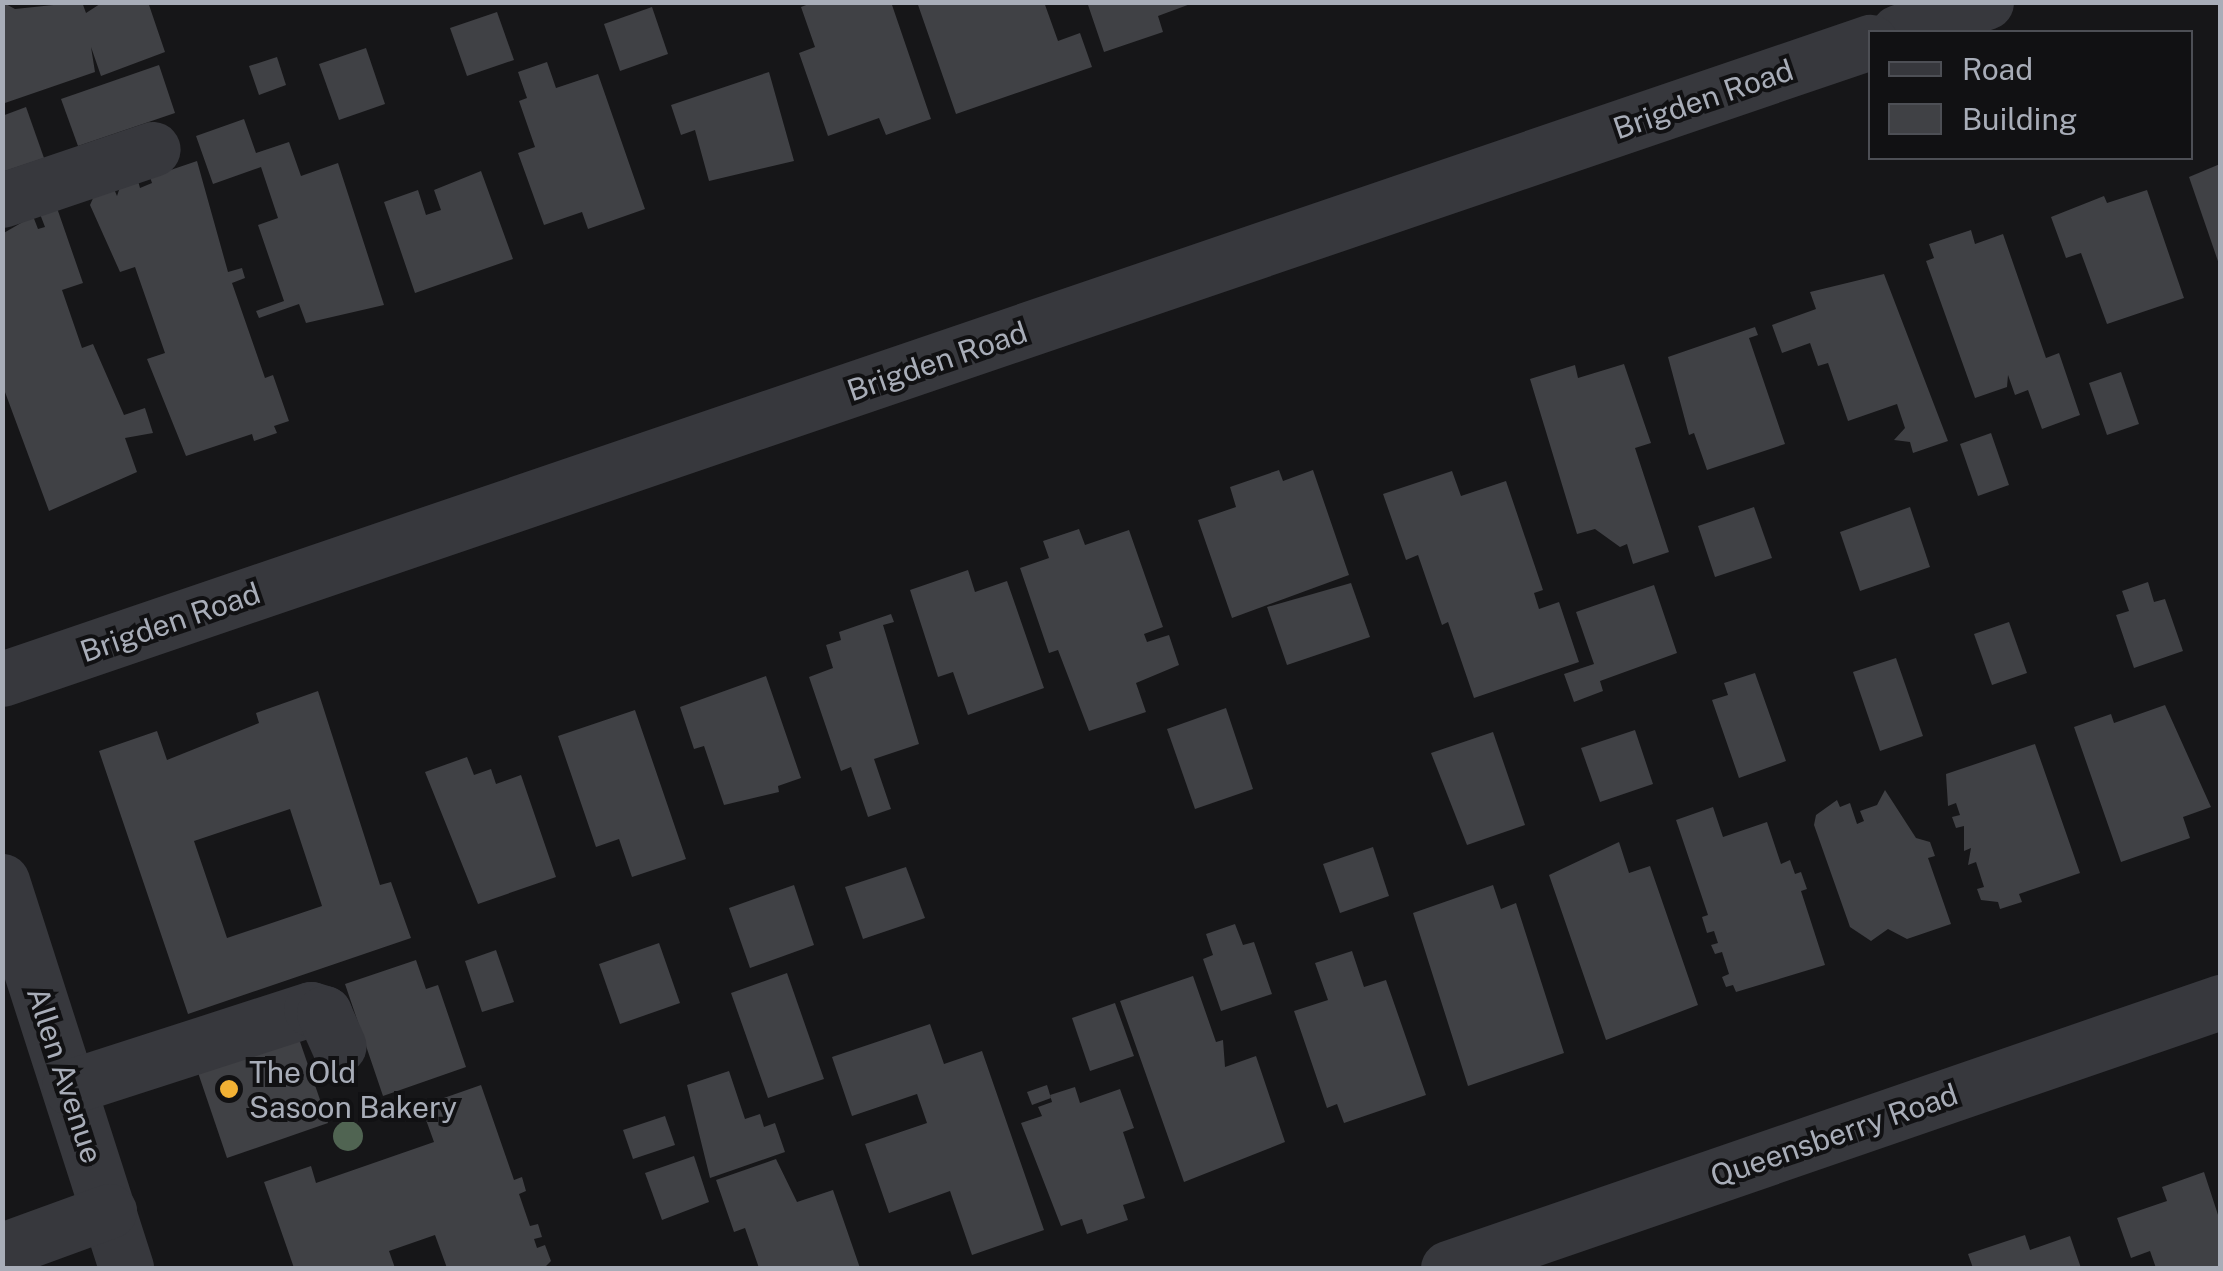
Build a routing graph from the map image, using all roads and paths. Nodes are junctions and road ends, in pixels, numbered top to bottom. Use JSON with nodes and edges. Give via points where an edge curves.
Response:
{"nodes":[{"id":1,"x":1986,"y":2,"type":"edge"},
{"id":2,"x":1904,"y":30,"type":"edge"},
{"id":3,"x":1868,"y":43,"type":"edge"},
{"id":4,"x":153,"y":149,"type":"dead end"},
{"id":5,"x":2,"y":200,"type":"edge"},
{"id":6,"x":2,"y":679,"type":"edge"},
{"id":7,"x":2,"y":881,"type":"edge"},
{"id":8,"x":2220,"y":1002,"type":"edge"},
{"id":9,"x":339,"y":1046,"type":"dead end"},
{"id":10,"x":70,"y":1087,"type":"junction"},
{"id":11,"x":109,"y":1211,"type":"junction"},
{"id":12,"x":2,"y":1250,"type":"edge"},
{"id":13,"x":126,"y":1268,"type":"edge"},
{"id":14,"x":1448,"y":1268,"type":"edge"}],
"edges":[{"from":1,"to":2,"type":"street"},
{"from":3,"to":6,"type":"street","name":"Brigden Road"},
{"from":4,"to":5,"type":"street"},
{"from":7,"to":10,"type":"street","name":"Allen Avenue"},
{"from":8,"to":14,"type":"street","name":"Queensberry Road"},
{"from":9,"to":10,"type":"street","via":[[324,1012],[310,1009]]},
{"from":10,"to":11,"type":"street","name":"Allen Avenue"},
{"from":11,"to":12,"type":"street"},
{"from":11,"to":13,"type":"street","name":"Allen Avenue"}]}
